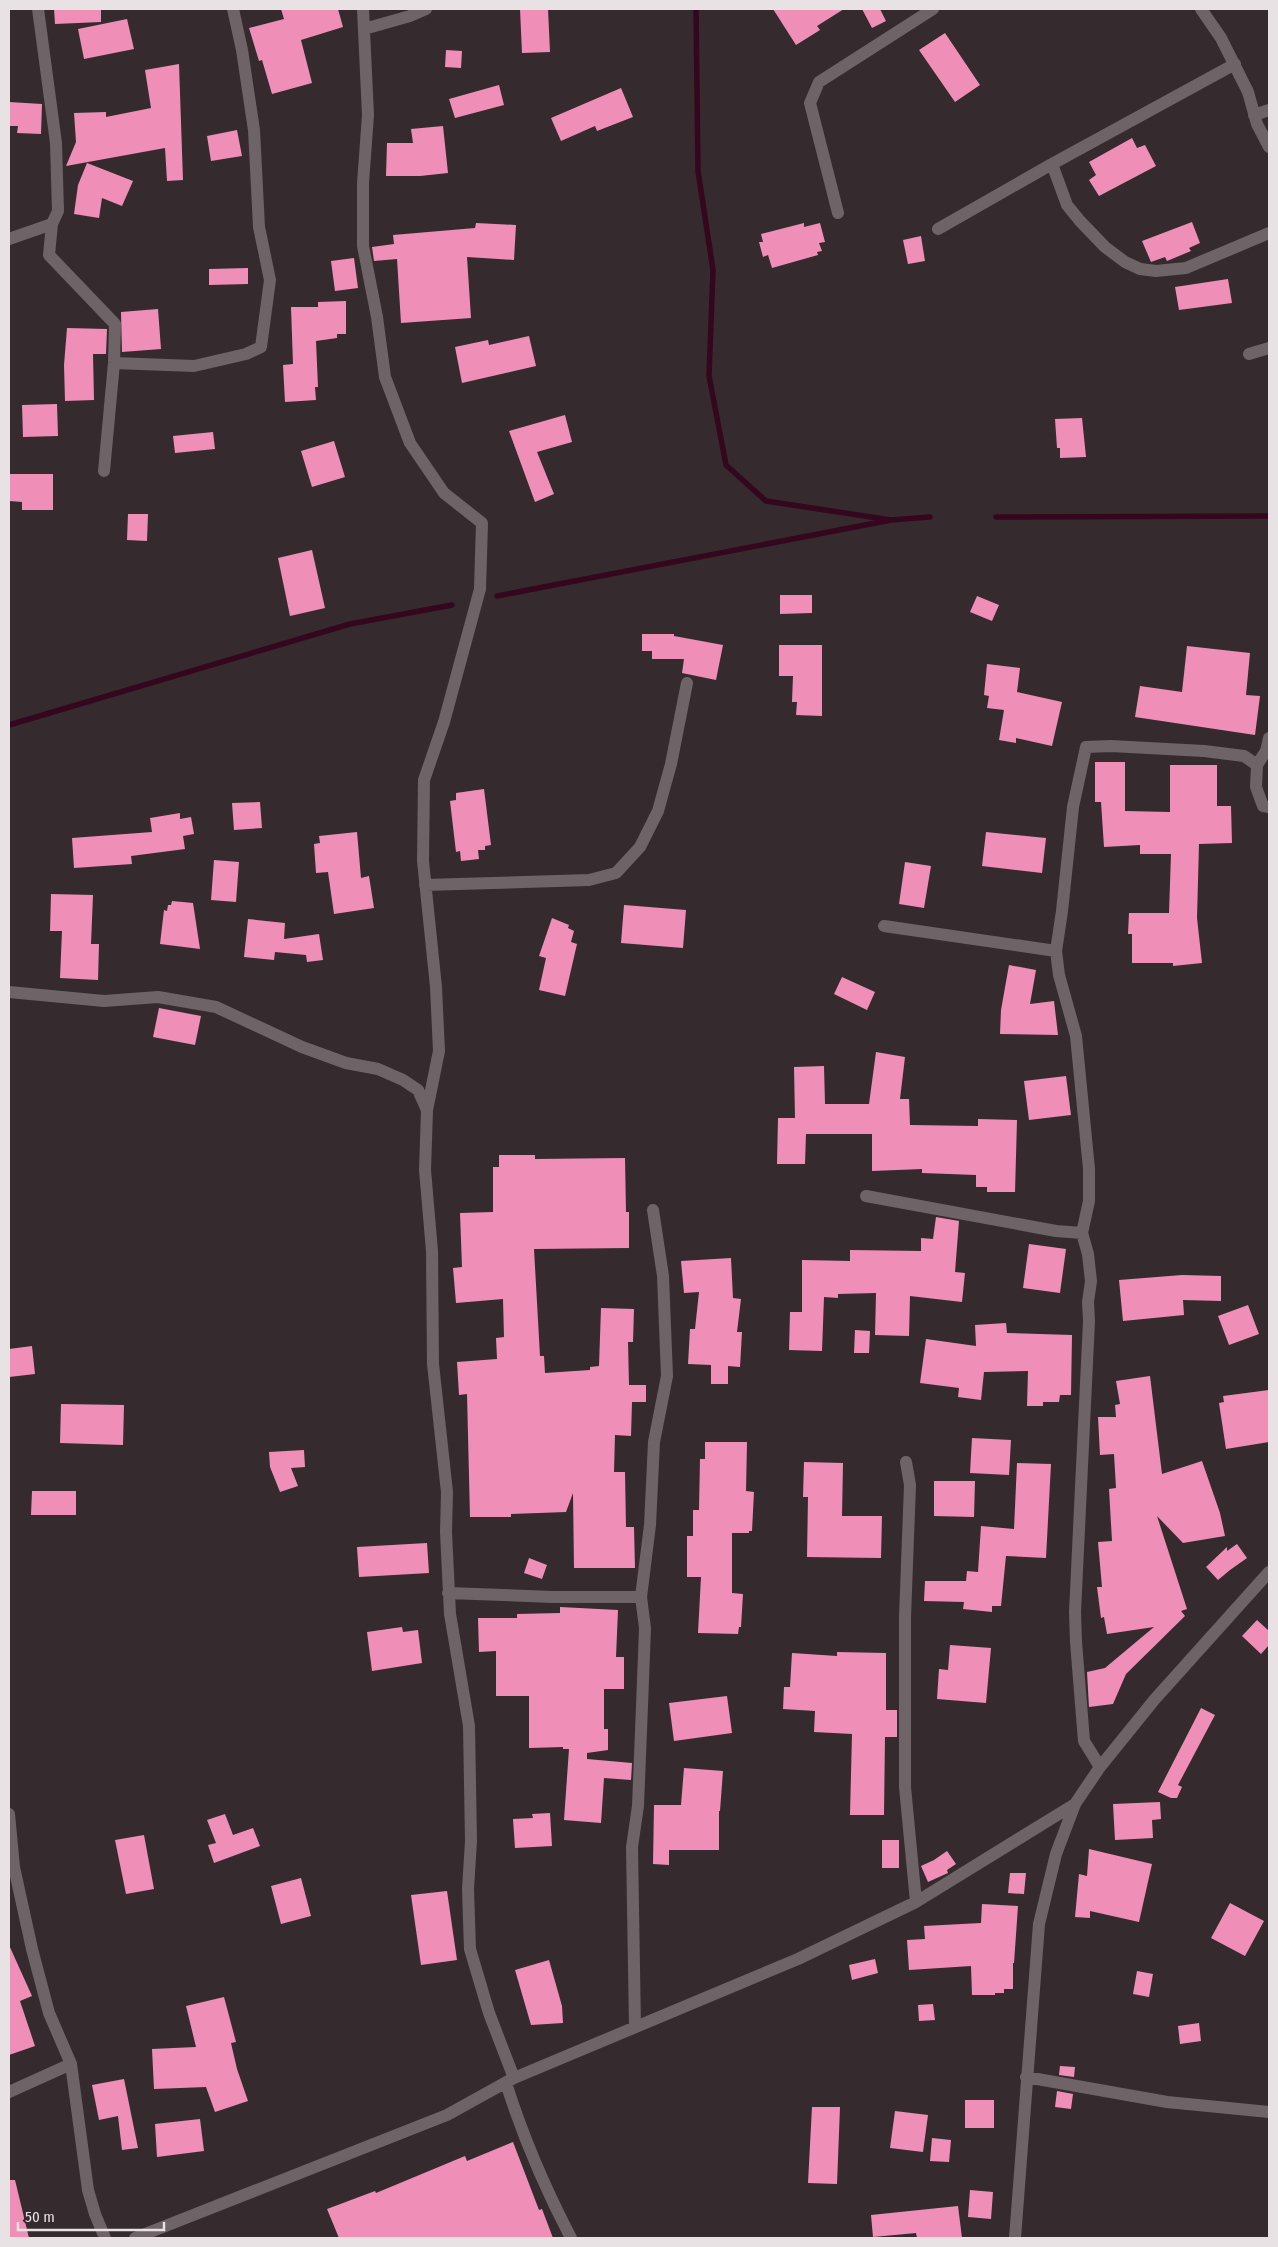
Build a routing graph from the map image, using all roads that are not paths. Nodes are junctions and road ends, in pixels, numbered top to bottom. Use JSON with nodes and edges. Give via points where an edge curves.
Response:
{"nodes":[{"id":1,"x":38,"y":9,"type":"edge"},
{"id":2,"x":233,"y":9,"type":"edge"},
{"id":3,"x":362,"y":9,"type":"edge"},
{"id":4,"x":426,"y":9,"type":"edge"},
{"id":5,"x":933,"y":9,"type":"edge"},
{"id":6,"x":1201,"y":9,"type":"edge"},
{"id":7,"x":364,"y":29,"type":"junction"},
{"id":8,"x":1234,"y":64,"type":"junction"},
{"id":9,"x":1269,"y":110,"type":"edge"},
{"id":10,"x":1254,"y":115,"type":"junction"},
{"id":11,"x":1269,"y":147,"type":"edge"},
{"id":12,"x":1052,"y":164,"type":"junction"},
{"id":13,"x":838,"y":214,"type":"dead end"},
{"id":14,"x":52,"y":224,"type":"junction"},
{"id":15,"x":938,"y":229,"type":"dead end"},
{"id":16,"x":1269,"y":233,"type":"edge"},
{"id":17,"x":9,"y":239,"type":"edge"},
{"id":18,"x":1269,"y":348,"type":"edge"},
{"id":19,"x":1249,"y":354,"type":"dead end"},
{"id":20,"x":114,"y":363,"type":"junction"},
{"id":21,"x":104,"y":470,"type":"dead end"},
{"id":22,"x":687,"y":682,"type":"dead end"},
{"id":23,"x":1269,"y":738,"type":"edge"},
{"id":24,"x":1257,"y":765,"type":"junction"},
{"id":25,"x":1269,"y":808,"type":"edge"},
{"id":26,"x":425,"y":885,"type":"junction"},
{"id":27,"x":884,"y":926,"type":"dead end"},
{"id":28,"x":1056,"y":950,"type":"junction"},
{"id":29,"x":9,"y":992,"type":"edge"},
{"id":30,"x":426,"y":1110,"type":"junction"},
{"id":31,"x":866,"y":1196,"type":"dead end"},
{"id":32,"x":653,"y":1210,"type":"dead end"},
{"id":33,"x":1082,"y":1233,"type":"junction"},
{"id":34,"x":906,"y":1462,"type":"dead end"},
{"id":35,"x":1269,"y":1572,"type":"edge"},
{"id":36,"x":448,"y":1593,"type":"junction"},
{"id":37,"x":641,"y":1597,"type":"junction"},
{"id":38,"x":1100,"y":1767,"type":"junction"},
{"id":39,"x":1075,"y":1804,"type":"junction"},
{"id":40,"x":9,"y":1814,"type":"edge"},
{"id":41,"x":11,"y":1868,"type":"edge"},
{"id":42,"x":916,"y":1902,"type":"junction"},
{"id":43,"x":635,"y":2027,"type":"junction"},
{"id":44,"x":71,"y":2064,"type":"junction"},
{"id":45,"x":1026,"y":2077,"type":"junction"},
{"id":46,"x":510,"y":2080,"type":"junction"},
{"id":47,"x":9,"y":2092,"type":"edge"},
{"id":48,"x":1269,"y":2112,"type":"edge"},
{"id":49,"x":105,"y":2238,"type":"edge"},
{"id":50,"x":135,"y":2238,"type":"edge"},
{"id":51,"x":571,"y":2238,"type":"edge"},
{"id":52,"x":1015,"y":2238,"type":"edge"}],
"edges":[{"from":1,"to":14,"type":"street","via":[[56,143],[58,211]]},
{"from":2,"to":20,"type":"street","via":[[254,130],[259,227],[270,280],[260,348],[194,366]]},
{"from":3,"to":7,"type":"street"},
{"from":4,"to":7,"type":"street"},
{"from":5,"to":13,"type":"street","via":[[819,82],[810,103]]},
{"from":6,"to":8,"type":"street"},
{"from":7,"to":26,"type":"street","via":[[368,115],[363,246],[385,377],[410,443],[444,493],[482,523],[480,589],[444,722],[424,780]]},
{"from":8,"to":10,"type":"street","via":[[1248,92]]},
{"from":8,"to":12,"type":"street"},
{"from":9,"to":10,"type":"street"},
{"from":10,"to":11,"type":"street"},
{"from":12,"to":15,"type":"street"},
{"from":12,"to":16,"type":"street","via":[[1067,205],[1080,221],[1105,247],[1140,269],[1156,272],[1186,268]]},
{"from":14,"to":17,"type":"street"},
{"from":14,"to":20,"type":"street","via":[[49,255],[114,324]]},
{"from":18,"to":19,"type":"street"},
{"from":20,"to":21,"type":"street"},
{"from":22,"to":26,"type":"street","via":[[658,811],[640,847],[616,873],[589,880]]},
{"from":23,"to":24,"type":"street","via":[[1266,751]]},
{"from":24,"to":25,"type":"street","via":[[1256,787],[1264,806]]},
{"from":24,"to":28,"type":"street","via":[[1244,756],[1204,751],[1086,747],[1073,807]]},
{"from":26,"to":30,"type":"street","via":[[439,1051]]},
{"from":27,"to":28,"type":"street"},
{"from":28,"to":33,"type":"street","via":[[1059,975],[1076,1036],[1090,1169],[1090,1201]]},
{"from":29,"to":30,"type":"street","via":[[104,1001],[158,997],[216,1007],[302,1046],[403,1080],[418,1090]]},
{"from":30,"to":36,"type":"street","via":[[425,1170],[432,1252],[433,1364],[447,1492]]},
{"from":31,"to":33,"type":"street"},
{"from":32,"to":37,"type":"street","via":[[663,1276],[667,1376],[654,1442],[650,1525]]},
{"from":33,"to":38,"type":"street","via":[[1091,1281],[1076,1642],[1084,1741]]},
{"from":34,"to":42,"type":"street","via":[[910,1485],[905,1617],[906,1788]]},
{"from":35,"to":38,"type":"street","via":[[1155,1699]]},
{"from":36,"to":37,"type":"street"},
{"from":36,"to":46,"type":"street","via":[[469,1726],[470,1949]]},
{"from":37,"to":43,"type":"street","via":[[645,1628],[638,1806],[632,1847]]},
{"from":38,"to":39,"type":"street"},
{"from":39,"to":42,"type":"street"},
{"from":39,"to":45,"type":"street","via":[[1056,1854],[1039,1924]]},
{"from":40,"to":41,"type":"street"},
{"from":41,"to":44,"type":"street","via":[[49,2013]]},
{"from":42,"to":43,"type":"street","via":[[798,1959]]},
{"from":43,"to":46,"type":"street"},
{"from":44,"to":47,"type":"street"},
{"from":44,"to":49,"type":"street","via":[[88,2190]]},
{"from":45,"to":48,"type":"street","via":[[1167,2102]]},
{"from":45,"to":52,"type":"street"},
{"from":46,"to":50,"type":"street","via":[[447,2115]]},
{"from":46,"to":51,"type":"street","via":[[519,2124],[549,2197]]}]}
